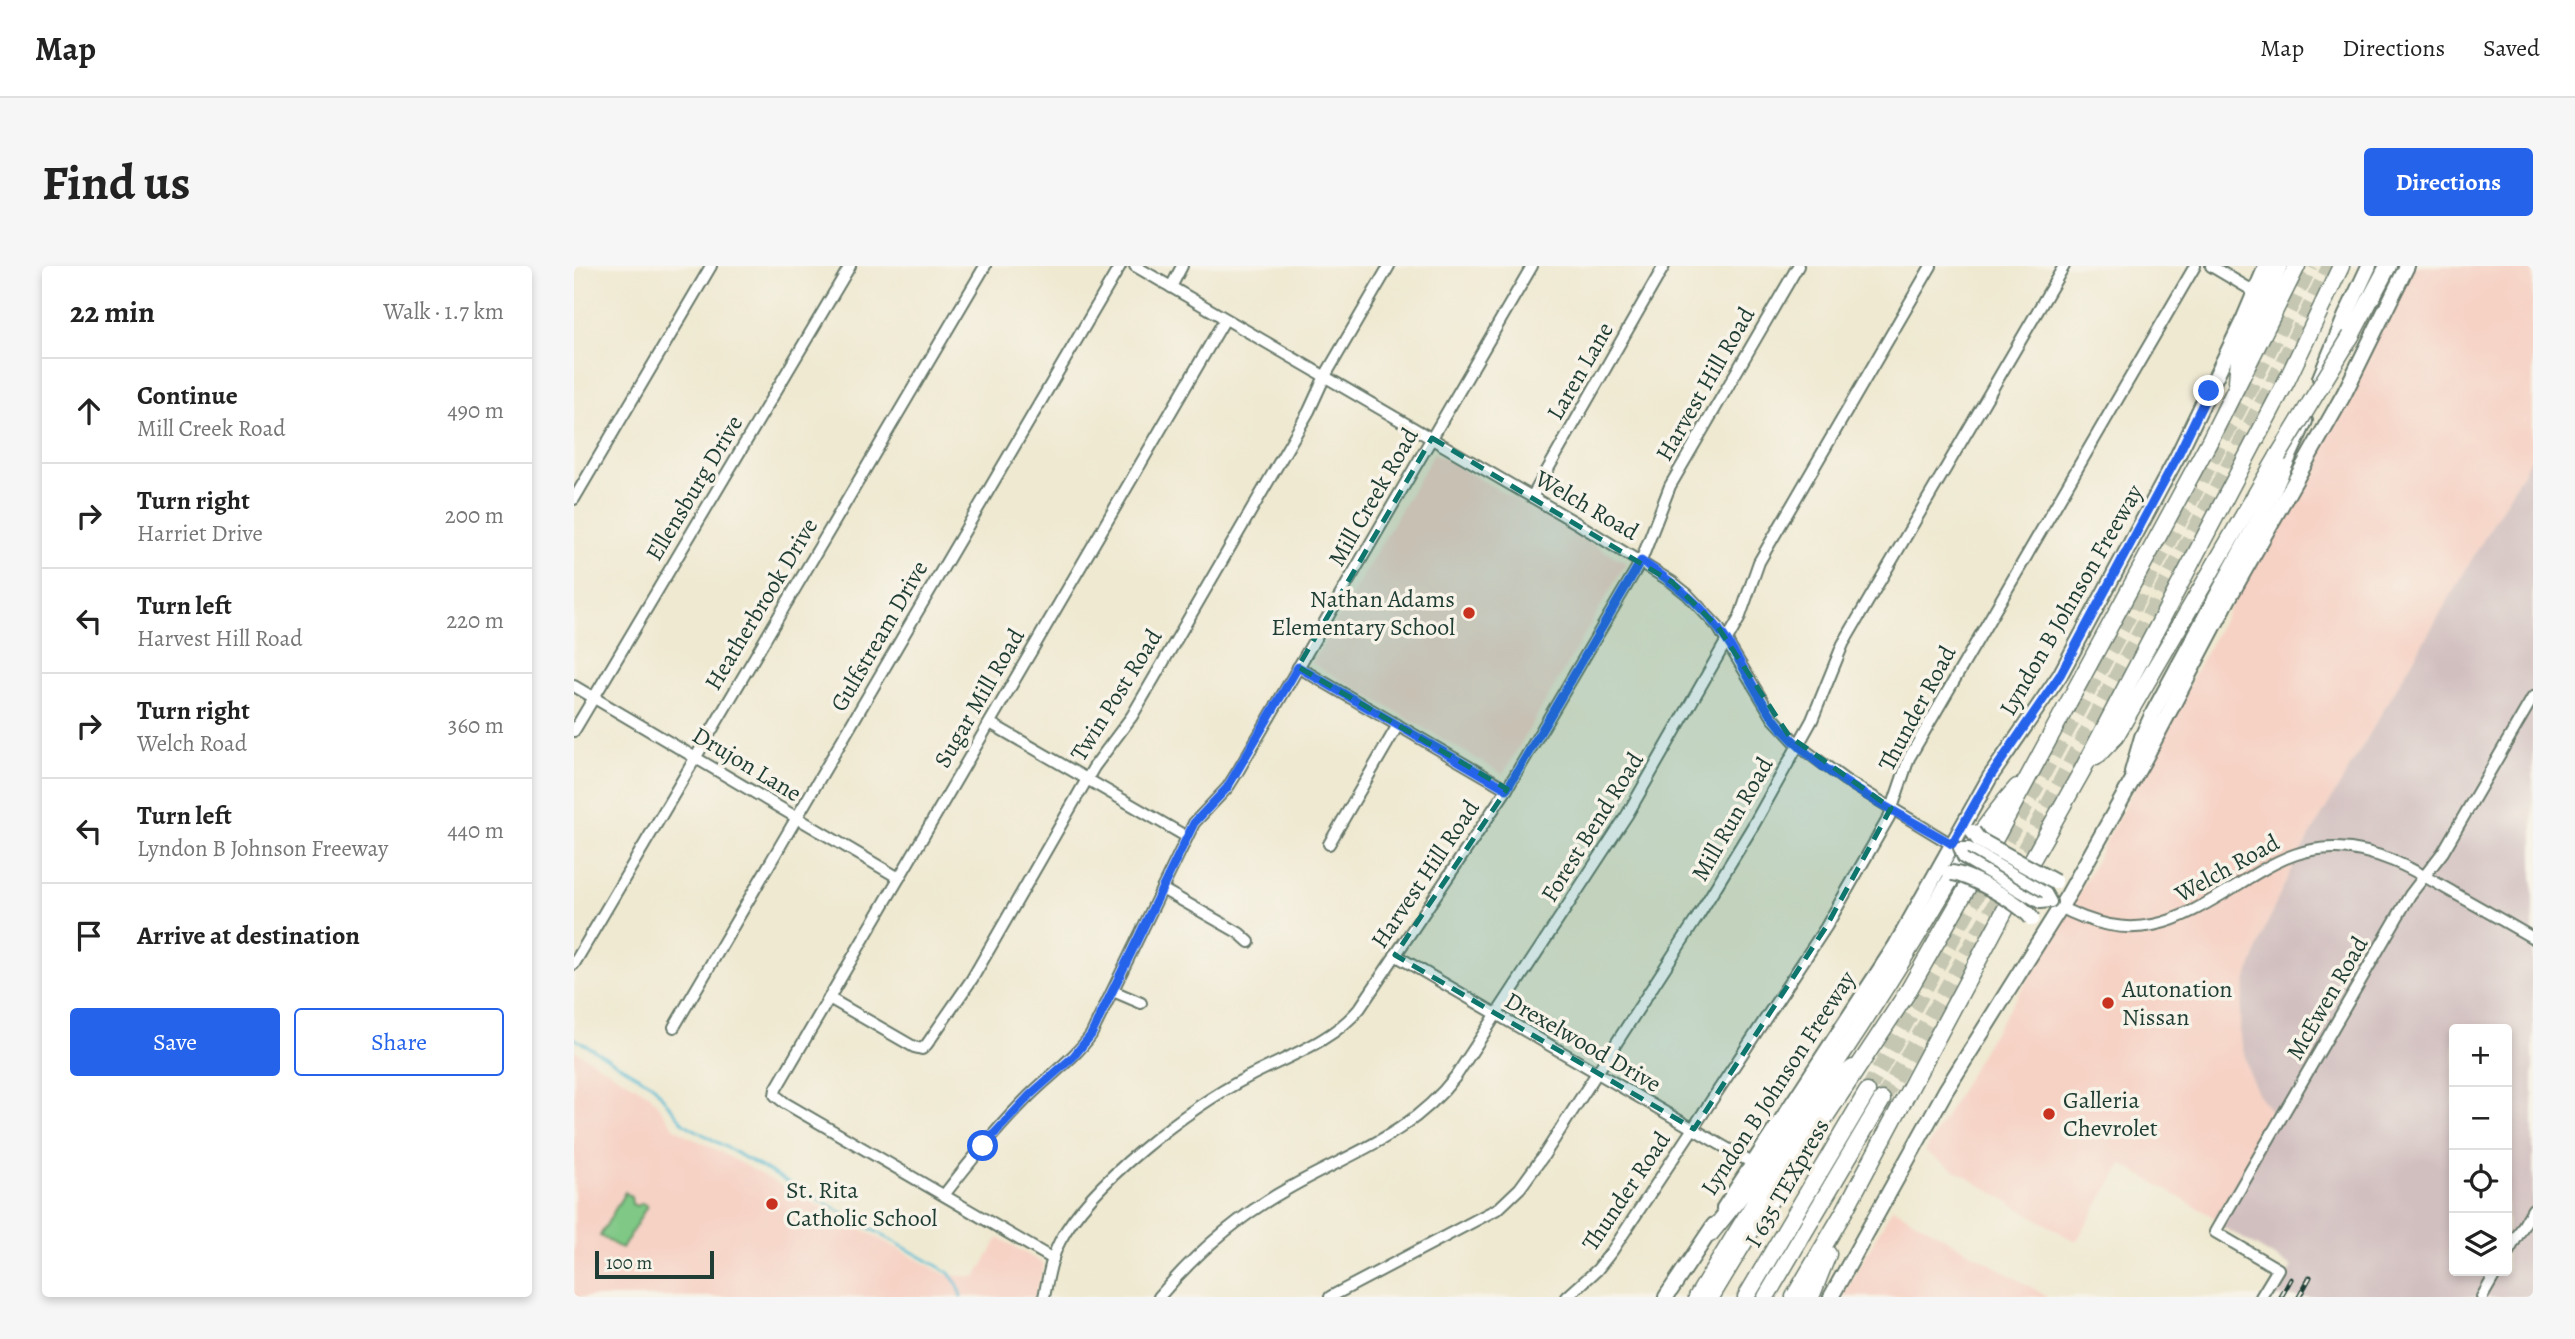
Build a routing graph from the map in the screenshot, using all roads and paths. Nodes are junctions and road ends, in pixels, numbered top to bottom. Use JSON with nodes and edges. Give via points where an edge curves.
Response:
{"nodes":[{"id":1,"x":711,"y":266,"type":"edge"},
{"id":2,"x":850,"y":266,"type":"edge"},
{"id":3,"x":985,"y":266,"type":"edge"},
{"id":4,"x":1120,"y":266,"type":"edge"},
{"id":5,"x":1135,"y":266,"type":"edge"},
{"id":6,"x":1182,"y":266,"type":"edge"},
{"id":7,"x":1388,"y":266,"type":"edge"},
{"id":8,"x":1532,"y":266,"type":"edge"},
{"id":9,"x":1664,"y":266,"type":"edge"},
{"id":10,"x":1798,"y":266,"type":"edge"},
{"id":11,"x":1931,"y":266,"type":"edge"},
{"id":12,"x":2064,"y":266,"type":"edge"},
{"id":13,"x":2195,"y":266,"type":"edge"},
{"id":14,"x":2211,"y":266,"type":"edge"},
{"id":15,"x":2266,"y":266,"type":"edge"},
{"id":16,"x":2279,"y":266,"type":"edge"},
{"id":17,"x":2297,"y":266,"type":"edge"},
{"id":18,"x":2341,"y":266,"type":"edge"},
{"id":19,"x":2369,"y":266,"type":"edge"},
{"id":20,"x":2388,"y":266,"type":"edge"},
{"id":21,"x":2407,"y":266,"type":"edge"},
{"id":22,"x":1171,"y":287,"type":"junction"},
{"id":23,"x":2255,"y":292,"type":"junction"},
{"id":24,"x":1225,"y":319,"type":"junction"},
{"id":25,"x":1325,"y":376,"type":"junction"},
{"id":26,"x":2236,"y":390,"type":"junction"},
{"id":27,"x":1432,"y":438,"type":"junction"},
{"id":28,"x":1532,"y":497,"type":"junction"},
{"id":29,"x":574,"y":499,"type":"edge"},
{"id":30,"x":1641,"y":561,"type":"junction"},
{"id":31,"x":1727,"y":642,"type":"junction"},
{"id":32,"x":1298,"y":667,"type":"junction"},
{"id":33,"x":574,"y":686,"type":"edge"},
{"id":34,"x":594,"y":697,"type":"junction"},
{"id":35,"x":2533,"y":697,"type":"edge"},
{"id":36,"x":989,"y":723,"type":"junction"},
{"id":37,"x":1398,"y":725,"type":"junction"},
{"id":38,"x":574,"y":731,"type":"edge"},
{"id":39,"x":1799,"y":746,"type":"junction"},
{"id":40,"x":695,"y":758,"type":"junction"},
{"id":41,"x":2035,"y":766,"type":"junction"},
{"id":42,"x":2082,"y":771,"type":"junction"},
{"id":43,"x":1088,"y":779,"type":"junction"},
{"id":44,"x":2130,"y":784,"type":"junction"},
{"id":45,"x":1507,"y":789,"type":"junction"},
{"id":46,"x":1978,"y":797,"type":"junction"},
{"id":47,"x":1891,"y":808,"type":"junction"},
{"id":48,"x":797,"y":817,"type":"junction"},
{"id":49,"x":1186,"y":837,"type":"junction"},
{"id":50,"x":1329,"y":844,"type":"dead end"},
{"id":51,"x":1955,"y":846,"type":"junction"},
{"id":52,"x":2084,"y":868,"type":"junction"},
{"id":53,"x":2424,"y":876,"type":"junction"},
{"id":54,"x":900,"y":878,"type":"junction"},
{"id":55,"x":1934,"y":878,"type":"junction"},
{"id":56,"x":1162,"y":889,"type":"junction"},
{"id":57,"x":2055,"y":904,"type":"junction"},
{"id":58,"x":2533,"y":938,"type":"edge"},
{"id":59,"x":1249,"y":942,"type":"dead end"},
{"id":60,"x":1395,"y":955,"type":"junction"},
{"id":61,"x":2027,"y":961,"type":"junction"},
{"id":62,"x":574,"y":964,"type":"edge"},
{"id":63,"x":1113,"y":991,"type":"junction"},
{"id":64,"x":829,"y":998,"type":"junction"},
{"id":65,"x":1141,"y":1003,"type":"dead end"},
{"id":66,"x":1497,"y":1016,"type":"junction"},
{"id":67,"x":674,"y":1027,"type":"dead end"},
{"id":68,"x":1866,"y":1057,"type":"junction"},
{"id":69,"x":1596,"y":1074,"type":"junction"},
{"id":70,"x":1867,"y":1091,"type":"tunnel mouth"},
{"id":71,"x":1882,"y":1100,"type":"tunnel mouth"},
{"id":72,"x":1694,"y":1129,"type":"junction"},
{"id":73,"x":1752,"y":1163,"type":"junction"},
{"id":74,"x":944,"y":1195,"type":"junction"},
{"id":75,"x":2533,"y":1209,"type":"edge"},
{"id":76,"x":1845,"y":1210,"type":"junction"},
{"id":77,"x":1710,"y":1234,"type":"junction"},
{"id":78,"x":2512,"y":1245,"type":"edge"},
{"id":79,"x":1053,"y":1259,"type":"junction"},
{"id":80,"x":2494,"y":1276,"type":"edge"},
{"id":81,"x":1044,"y":1297,"type":"edge"},
{"id":82,"x":1159,"y":1297,"type":"edge"},
{"id":83,"x":1331,"y":1297,"type":"edge"},
{"id":84,"x":1567,"y":1297,"type":"edge"},
{"id":85,"x":1667,"y":1297,"type":"edge"},
{"id":86,"x":1697,"y":1297,"type":"edge"},
{"id":87,"x":1711,"y":1297,"type":"edge"},
{"id":88,"x":1746,"y":1297,"type":"edge"},
{"id":89,"x":1766,"y":1297,"type":"edge"},
{"id":90,"x":1794,"y":1297,"type":"edge"},
{"id":91,"x":1811,"y":1297,"type":"edge"},
{"id":92,"x":1831,"y":1297,"type":"edge"},
{"id":93,"x":2261,"y":1297,"type":"edge"},
{"id":94,"x":2482,"y":1297,"type":"edge"}],
"edges":[{"from":1,"to":29,"type":"street"},
{"from":2,"to":34,"type":"street","name":"Ellensburg Drive"},
{"from":3,"to":40,"type":"street","name":"Heatherbrook Drive"},
{"from":4,"to":48,"type":"street","name":"Gulfstream Drive"},
{"from":5,"to":22,"type":"street","name":"Welch Road"},
{"from":6,"to":22,"type":"street"},
{"from":7,"to":25,"type":"street","name":"Twin Post Road"},
{"from":8,"to":27,"type":"street","name":"Mill Creek Road"},
{"from":9,"to":28,"type":"street","name":"Laren Lane"},
{"from":10,"to":30,"type":"street","name":"Harvest Hill Road","via":[[1670,486]]},
{"from":11,"to":31,"type":"street","name":"Forest Bend Road","via":[[1759,562]]},
{"from":12,"to":39,"type":"street","name":"Mill Run Road","via":[[1843,644]]},
{"from":13,"to":47,"type":"street","name":"Thunder Road","via":[[1909,758]]},
{"from":14,"to":23,"type":"street"},
{"from":15,"to":23,"type":"main road","name":"Lyndon B Johnson Freeway"},
{"from":16,"to":26,"type":"highway","via":[[2239,359]]},
{"from":17,"to":26,"type":"highway","name":"Lyndon B Johnson Freeway"},
{"from":18,"to":42,"type":"highway","via":[[2287,380]]},
{"from":19,"to":44,"type":"main road","via":[[2329,352],[2288,462],[2142,737]]},
{"from":20,"to":42,"type":"highway","bridge":true,"via":[[2115,737]]},
{"from":21,"to":44,"type":"main road","via":[[2344,394]]},
{"from":22,"to":24,"type":"street","name":"Welch Road"},
{"from":23,"to":46,"type":"main road","name":"Lyndon B Johnson Freeway","via":[[2177,457],[2076,646]]},
{"from":24,"to":25,"type":"street","name":"Welch Road"},
{"from":24,"to":36,"type":"street","name":"Sugar Mill Road"},
{"from":25,"to":27,"type":"street","name":"Welch Road"},
{"from":25,"to":43,"type":"street","name":"Twin Post Road","via":[[1132,716]]},
{"from":26,"to":41,"type":"highway","name":"Lyndon B Johnson Freeway"},
{"from":27,"to":28,"type":"street","name":"Welch Road"},
{"from":27,"to":32,"type":"street","name":"Mill Creek Road"},
{"from":28,"to":30,"type":"street","name":"Welch Road"},
{"from":30,"to":31,"type":"street","name":"Welch Road","via":[[1687,594]]},
{"from":30,"to":45,"type":"street","name":"Harvest Hill Road"},
{"from":31,"to":39,"type":"street","name":"Welch Road","via":[[1773,718]]},
{"from":31,"to":66,"type":"street","name":"Forest Bend Road","via":[[1607,848]]},
{"from":32,"to":37,"type":"street"},
{"from":32,"to":49,"type":"street","name":"Mill Creek Road","via":[[1227,788],[1203,811]]},
{"from":33,"to":34,"type":"street","name":"Drujon Lane"},
{"from":34,"to":38,"type":"street","name":"Ellensburg Drive"},
{"from":34,"to":40,"type":"street","name":"Drujon Lane"},
{"from":35,"to":53,"type":"street","name":"McEwen Road","via":[[2444,852]]},
{"from":36,"to":43,"type":"street"},
{"from":36,"to":54,"type":"street","name":"Sugar Mill Road"},
{"from":37,"to":45,"type":"street"},
{"from":37,"to":50,"type":"street"},
{"from":39,"to":47,"type":"street","name":"Welch Road"},
{"from":39,"to":69,"type":"street","name":"Mill Run Road","via":[[1697,918]]},
{"from":40,"to":48,"type":"street","name":"Drujon Lane"},
{"from":40,"to":62,"type":"street","name":"Heatherbrook Drive"},
{"from":41,"to":68,"type":"highway","name":"Lyndon B Johnson Freeway"},
{"from":41,"to":77,"type":"highway","via":[[1997,808],[1858,1029],[1745,1192]]},
{"from":42,"to":76,"type":"highway"},
{"from":43,"to":49,"type":"street"},
{"from":43,"to":64,"type":"street","name":"Twin Post Road","via":[[971,979],[922,1049]]},
{"from":44,"to":52,"type":"main road"},
{"from":45,"to":60,"type":"street","name":"Harvest Hill Road"},
{"from":46,"to":51,"type":"main road","name":"Lyndon B Johnson Freeway"},
{"from":46,"to":52,"type":"main road","bridge":true,"via":[[1972,814],[1973,832],[1979,840],[2055,882]]},
{"from":47,"to":51,"type":"street","name":"Welch Road"},
{"from":47,"to":72,"type":"street","name":"Thunder Road","via":[[1826,927]]},
{"from":48,"to":54,"type":"street","name":"Drujon Lane"},
{"from":48,"to":67,"type":"street","name":"Gulfstream Drive"},
{"from":49,"to":56,"type":"street","name":"Mill Creek Road"},
{"from":51,"to":55,"type":"main road","name":"Lyndon B Johnson Freeway"},
{"from":51,"to":57,"type":"street","name":"Welch Road","bridge":true,"via":[[1969,848],[2046,893]]},
{"from":52,"to":57,"type":"main road"},
{"from":53,"to":57,"type":"street","name":"Welch Road","via":[[2375,853],[2320,848],[2276,861],[2186,915],[2152,926],[2102,924]]},
{"from":53,"to":58,"type":"street","name":"Welch Road"},
{"from":53,"to":93,"type":"street","name":"McEwen Road","via":[[2215,1232],[2278,1269]]},
{"from":54,"to":64,"type":"street","name":"Sugar Mill Road"},
{"from":55,"to":61,"type":"main road","bridge":true,"via":[[1950,873],[1965,876],[2023,909],[2032,919],[2034,935]]},
{"from":55,"to":73,"type":"main road","name":"Lyndon B Johnson Freeway","via":[[1896,945]]},
{"from":56,"to":59,"type":"street"},
{"from":56,"to":63,"type":"street","name":"Mill Creek Road"},
{"from":57,"to":61,"type":"main road"},
{"from":60,"to":66,"type":"street","name":"Drexelwood Drive"},
{"from":60,"to":79,"type":"street","name":"Harvest Hill Road","via":[[1360,1008],[1338,1031],[1212,1098],[1139,1153],[1069,1225]]},
{"from":61,"to":92,"type":"main road","via":[[1946,1090]]},
{"from":63,"to":65,"type":"street"},
{"from":63,"to":74,"type":"street","name":"Mill Creek Road","via":[[1083,1046],[1013,1113]]},
{"from":64,"to":74,"type":"street","name":"Sugar Mill Road","via":[[775,1095]]},
{"from":66,"to":69,"type":"street","name":"Drexelwood Drive"},
{"from":66,"to":82,"type":"street","name":"Forest Bend Road","via":[[1428,1108],[1389,1137],[1289,1188],[1250,1214],[1211,1243]]},
{"from":68,"to":86,"type":"highway","via":[[1835,1082]]},
{"from":68,"to":87,"type":"highway","name":"Lyndon B Johnson Freeway"},
{"from":69,"to":72,"type":"street","name":"Drexelwood Drive"},
{"from":69,"to":83,"type":"street","name":"Mill Run Road","via":[[1544,1155],[1507,1202]]},
{"from":70,"to":88,"type":"highway","name":"I 635 TEXpress"},
{"from":71,"to":89,"type":"highway","name":"I 635 TEXpress"},
{"from":72,"to":73,"type":"street","name":"Drexelwood Drive"},
{"from":72,"to":84,"type":"street","name":"Thunder Road","via":[[1612,1251]]},
{"from":73,"to":77,"type":"main road","name":"Lyndon B Johnson Freeway"},
{"from":74,"to":79,"type":"street"},
{"from":75,"to":78,"type":"street"},
{"from":76,"to":90,"type":"highway"},
{"from":76,"to":91,"type":"highway"},
{"from":77,"to":85,"type":"main road","name":"Lyndon B Johnson Freeway"},
{"from":79,"to":81,"type":"street","name":"Harvest Hill Road"},
{"from":80,"to":94,"type":"street"}]}
